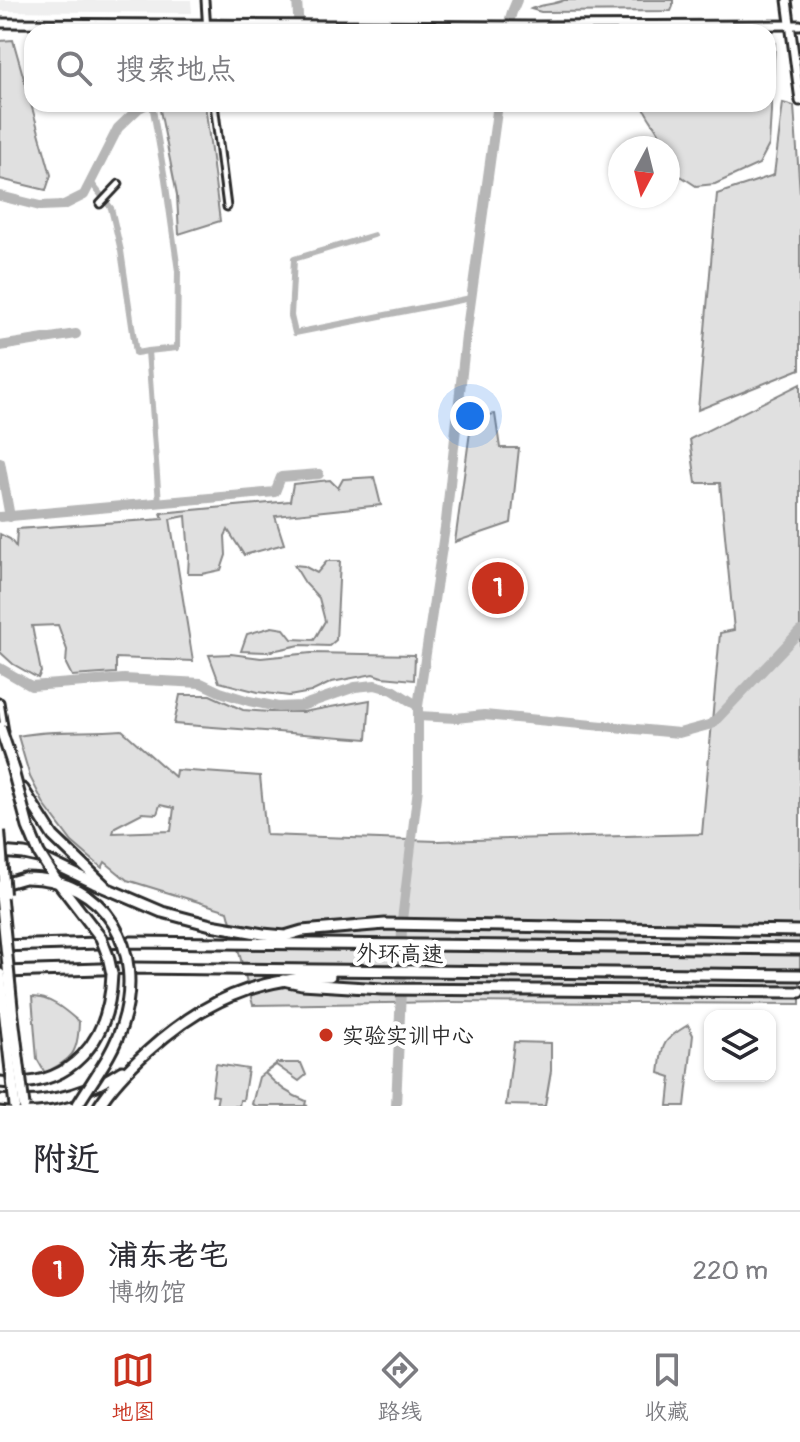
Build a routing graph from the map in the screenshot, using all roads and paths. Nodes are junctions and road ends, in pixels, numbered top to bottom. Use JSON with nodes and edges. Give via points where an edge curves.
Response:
{"nodes":[{"id":1,"x":205,"y":0,"type":"edge"},
{"id":2,"x":787,"y":0,"type":"edge"},
{"id":3,"x":0,"y":23,"type":"edge"},
{"id":4,"x":41,"y":24,"type":"edge"},
{"id":5,"x":207,"y":24,"type":"edge"},
{"id":6,"x":776,"y":25,"type":"edge"},
{"id":7,"x":790,"y":25,"type":"junction"},
{"id":8,"x":800,"y":25,"type":"edge"},
{"id":9,"x":800,"y":101,"type":"edge"},
{"id":10,"x":215,"y":112,"type":"edge"},
{"id":11,"x":119,"y":184,"type":"dead end"},
{"id":12,"x":100,"y":204,"type":"dead end"},
{"id":13,"x":227,"y":207,"type":"dead end"},
{"id":14,"x":0,"y":702,"type":"edge"},
{"id":15,"x":0,"y":727,"type":"edge"},
{"id":16,"x":0,"y":737,"type":"edge"},
{"id":17,"x":12,"y":767,"type":"junction"},
{"id":18,"x":0,"y":831,"type":"edge"},
{"id":19,"x":0,"y":852,"type":"edge"},
{"id":20,"x":0,"y":886,"type":"edge"},
{"id":21,"x":107,"y":888,"type":"junction"},
{"id":22,"x":800,"y":931,"type":"edge"},
{"id":23,"x":285,"y":936,"type":"junction"},
{"id":24,"x":301,"y":944,"type":"junction"},
{"id":25,"x":0,"y":946,"type":"edge"},
{"id":26,"x":800,"y":949,"type":"edge"},
{"id":27,"x":342,"y":970,"type":"junction"},
{"id":28,"x":0,"y":973,"type":"edge"},
{"id":29,"x":800,"y":975,"type":"edge"},
{"id":30,"x":283,"y":980,"type":"junction"},
{"id":31,"x":800,"y":992,"type":"edge"},
{"id":32,"x":0,"y":1005,"type":"edge"},
{"id":33,"x":135,"y":1062,"type":"junction"},
{"id":34,"x":0,"y":1082,"type":"edge"},
{"id":35,"x":0,"y":1100,"type":"edge"},
{"id":36,"x":14,"y":1106,"type":"edge"},
{"id":37,"x":26,"y":1106,"type":"edge"},
{"id":38,"x":77,"y":1106,"type":"edge"},
{"id":39,"x":99,"y":1106,"type":"edge"}],
"edges":[{"from":1,"to":5,"type":"street"},
{"from":2,"to":7,"type":"main road"},
{"from":3,"to":4,"type":"main road"},
{"from":6,"to":7,"type":"main road"},
{"from":7,"to":8,"type":"main road"},
{"from":7,"to":9,"type":"main road"},
{"from":10,"to":13,"type":"street"},
{"from":11,"to":12,"type":"street"},
{"from":14,"to":16,"type":"street","via":[[6,735]]},
{"from":15,"to":17,"type":"highway","bridge":true},
{"from":17,"to":21,"type":"highway","bridge":true,"via":[[53,836]]},
{"from":17,"to":34,"type":"highway","bridge":true,"via":[[39,853],[101,938],[112,974],[100,1033],[72,1065],[33,1082]]},
{"from":18,"to":37,"type":"main road","bridge":true},
{"from":19,"to":21,"type":"highway","via":[[42,858]]},
{"from":20,"to":37,"type":"highway","bridge":true},
{"from":20,"to":38,"type":"highway","bridge":true,"via":[[24,878],[75,888],[91,898],[121,937],[129,995],[122,1027]]},
{"from":21,"to":23,"type":"highway","via":[[185,919]]},
{"from":22,"to":23,"type":"highway","via":[[385,924]]},
{"from":23,"to":24,"type":"highway"},
{"from":24,"to":25,"type":"highway","name":"外环高速"},
{"from":24,"to":26,"type":"highway","name":"外环高速"},
{"from":27,"to":28,"type":"highway","name":"外环高速"},
{"from":27,"to":29,"type":"highway","name":"外环高速"},
{"from":27,"to":30,"type":"highway"},
{"from":28,"to":36,"type":"highway","bridge":true},
{"from":30,"to":31,"type":"highway","via":[[382,989]]},
{"from":30,"to":33,"type":"highway","via":[[205,1007]]},
{"from":32,"to":36,"type":"main road","bridge":true},
{"from":33,"to":35,"type":"highway","bridge":true,"via":[[82,1093],[31,1102]]},
{"from":33,"to":39,"type":"highway"}]}
